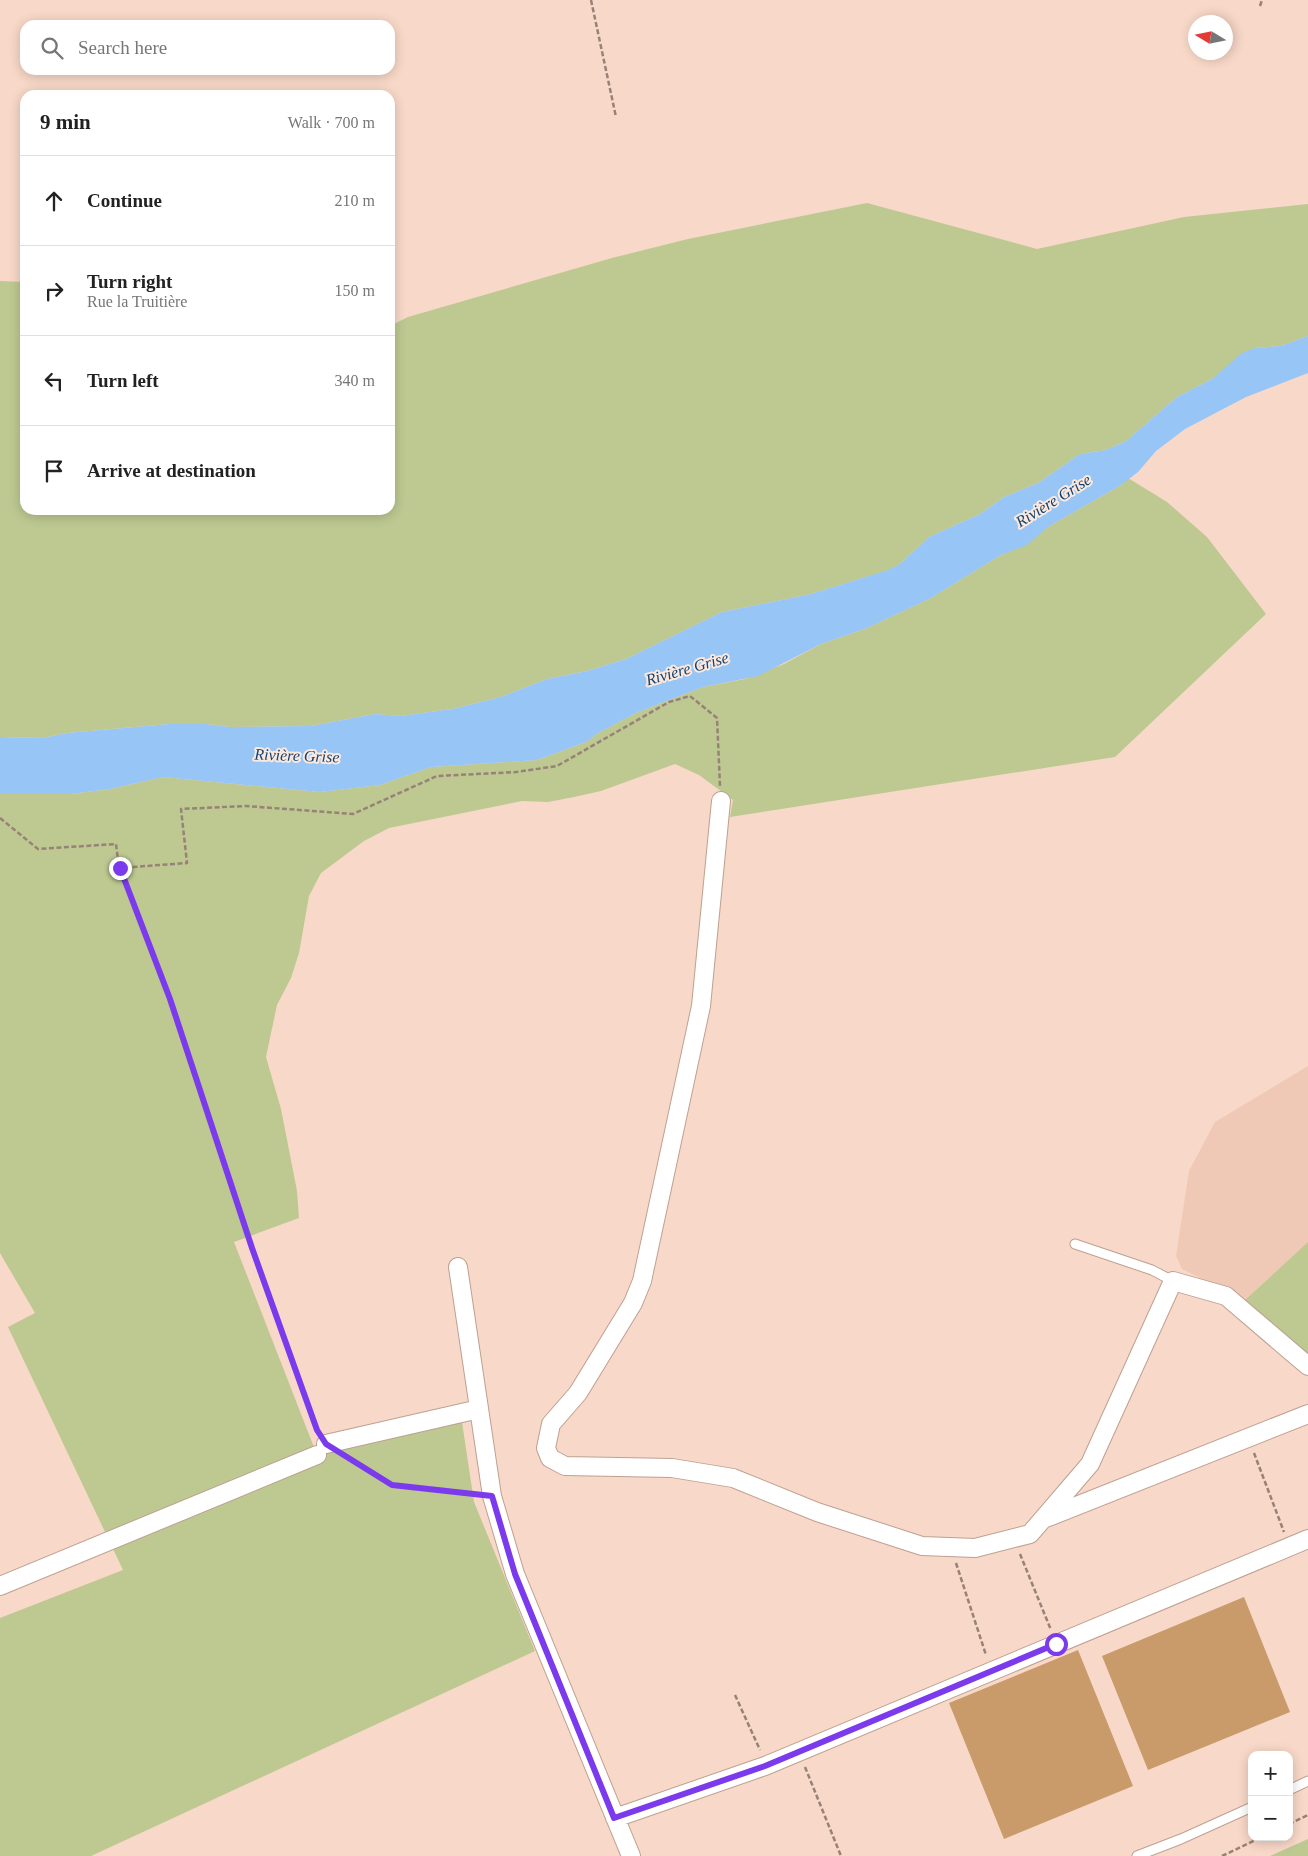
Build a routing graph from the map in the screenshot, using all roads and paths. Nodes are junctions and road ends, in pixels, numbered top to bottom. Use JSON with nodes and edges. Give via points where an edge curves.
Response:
{"nodes":[{"id":1,"x":591,"y":0,"type":"edge"},
{"id":2,"x":1262,"y":0,"type":"edge"},
{"id":3,"x":1260,"y":6,"type":"dead end"},
{"id":4,"x":616,"y":117,"type":"dead end"},
{"id":5,"x":721,"y":801,"type":"joint"},
{"id":6,"x":0,"y":818,"type":"edge"},
{"id":7,"x":120,"y":868,"type":"junction"},
{"id":8,"x":1075,"y":1244,"type":"dead end"},
{"id":9,"x":458,"y":1267,"type":"dead end"},
{"id":10,"x":1173,"y":1281,"type":"junction"},
{"id":11,"x":1308,"y":1366,"type":"edge"},
{"id":12,"x":479,"y":1409,"type":"junction"},
{"id":13,"x":1308,"y":1414,"type":"edge"},
{"id":14,"x":1248,"y":1437,"type":"junction"},
{"id":15,"x":321,"y":1450,"type":"junction"},
{"id":16,"x":492,"y":1496,"type":"junction"},
{"id":17,"x":1043,"y":1519,"type":"junction"},
{"id":18,"x":1013,"y":1538,"type":"junction"},
{"id":19,"x":1308,"y":1539,"type":"edge"},
{"id":20,"x":951,"y":1547,"type":"junction"},
{"id":21,"x":1290,"y":1547,"type":"junction"},
{"id":22,"x":0,"y":1586,"type":"edge"},
{"id":23,"x":1056,"y":1644,"type":"junction"},
{"id":24,"x":991,"y":1671,"type":"junction"},
{"id":25,"x":735,"y":1695,"type":"dead end"},
{"id":26,"x":760,"y":1747,"type":"dead end"},
{"id":27,"x":798,"y":1751,"type":"junction"},
{"id":28,"x":1308,"y":1781,"type":"edge"},
{"id":29,"x":1293,"y":1788,"type":"edge"},
{"id":30,"x":1248,"y":1809,"type":"edge"},
{"id":31,"x":1308,"y":1815,"type":"edge"},
{"id":32,"x":614,"y":1818,"type":"junction"},
{"id":33,"x":1293,"y":1822,"type":"edge"},
{"id":34,"x":1254,"y":1841,"type":"edge"},
{"id":35,"x":631,"y":1856,"type":"edge"},
{"id":36,"x":841,"y":1856,"type":"edge"},
{"id":37,"x":1137,"y":1856,"type":"edge"},
{"id":38,"x":1222,"y":1856,"type":"edge"}],
"edges":[{"from":1,"to":4,"type":"path"},
{"from":2,"to":3,"type":"path"},
{"from":5,"to":7,"type":"path","via":[[717,718],[690,696],[670,702],[557,766],[516,772],[437,776],[353,814],[246,806],[181,809],[187,863]]},
{"from":5,"to":20,"type":"street","via":[[701,1006],[642,1281],[633,1303],[578,1393],[551,1424],[546,1448],[550,1458],[565,1466],[672,1468],[733,1478],[817,1512],[922,1546]]},
{"from":6,"to":7,"type":"path","via":[[38,849],[116,844]]},
{"from":7,"to":15,"type":"path","via":[[170,999],[252,1248],[317,1430]]},
{"from":8,"to":10,"type":"lane","via":[[1152,1270]]},
{"from":9,"to":12,"type":"street"},
{"from":10,"to":11,"type":"street","via":[[1226,1296]]},
{"from":10,"to":17,"type":"street","via":[[1090,1464]]},
{"from":12,"to":15,"type":"street"},
{"from":12,"to":16,"type":"street"},
{"from":13,"to":14,"type":"street"},
{"from":14,"to":17,"type":"street"},
{"from":14,"to":21,"type":"path"},
{"from":15,"to":16,"type":"path","via":[[392,1485]]},
{"from":15,"to":22,"type":"street"},
{"from":16,"to":32,"type":"street","via":[[515,1574]]},
{"from":17,"to":18,"type":"street","via":[[1030,1534]]},
{"from":18,"to":20,"type":"street","via":[[975,1548]]},
{"from":18,"to":23,"type":"path"},
{"from":19,"to":21,"type":"street"},
{"from":20,"to":24,"type":"path"},
{"from":21,"to":23,"type":"street"},
{"from":23,"to":24,"type":"street"},
{"from":24,"to":27,"type":"street"},
{"from":25,"to":26,"type":"path"},
{"from":27,"to":32,"type":"street","via":[[765,1766]]},
{"from":27,"to":36,"type":"path"},
{"from":28,"to":29,"type":"lane"},
{"from":30,"to":37,"type":"lane"},
{"from":31,"to":33,"type":"path"},
{"from":32,"to":35,"type":"street"},
{"from":34,"to":38,"type":"path"}]}
